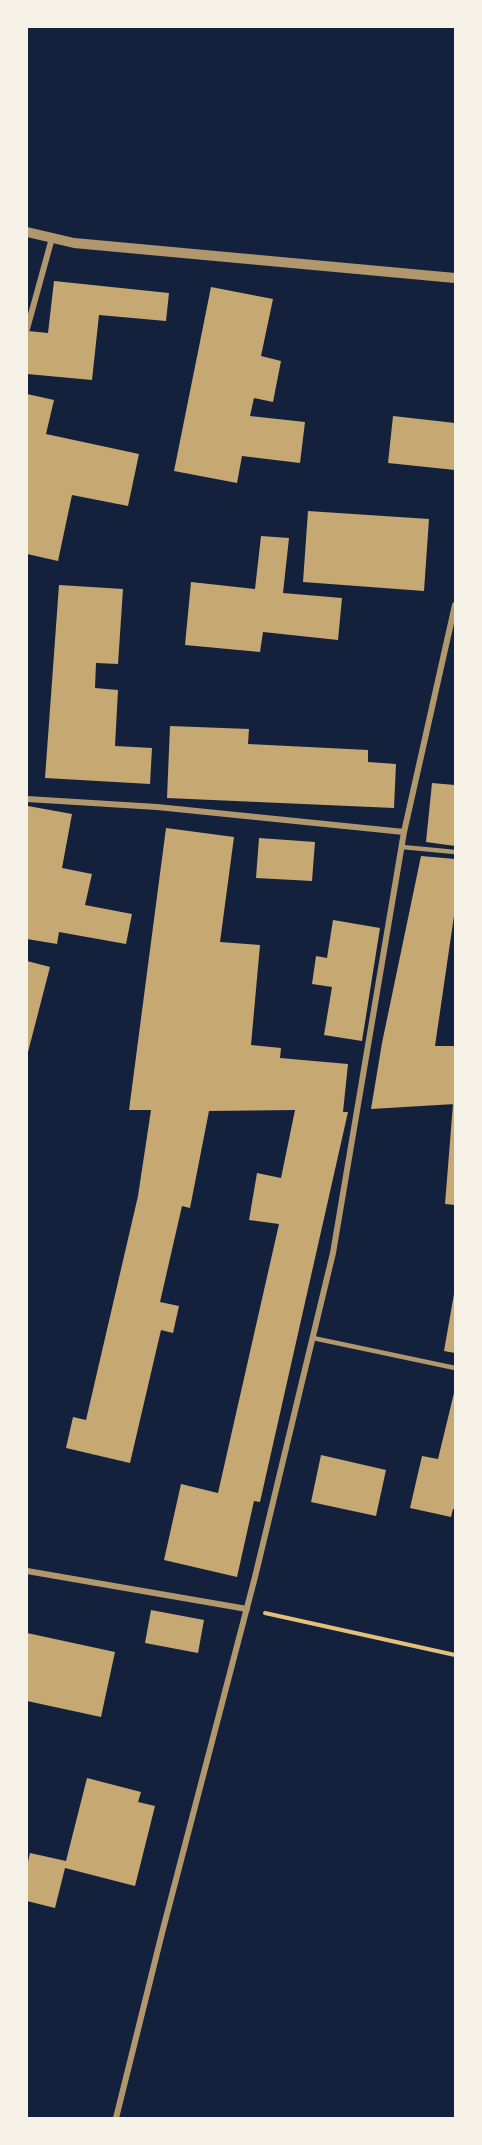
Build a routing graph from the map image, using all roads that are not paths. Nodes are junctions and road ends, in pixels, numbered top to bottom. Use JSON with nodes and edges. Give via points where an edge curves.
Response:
{"nodes":[{"id":1,"x":27,"y":232,"type":"edge"},
{"id":2,"x":52,"y":238,"type":"junction"},
{"id":3,"x":455,"y":278,"type":"edge"},
{"id":4,"x":27,"y":329,"type":"edge"},
{"id":5,"x":455,"y":606,"type":"edge"},
{"id":6,"x":27,"y":799,"type":"edge"},
{"id":7,"x":404,"y":832,"type":"junction"},
{"id":8,"x":402,"y":847,"type":"junction"},
{"id":9,"x":455,"y":852,"type":"edge"},
{"id":10,"x":313,"y":1338,"type":"junction"},
{"id":11,"x":455,"y":1368,"type":"edge"},
{"id":12,"x":27,"y":1571,"type":"edge"},
{"id":13,"x":247,"y":1609,"type":"junction"},
{"id":14,"x":116,"y":2118,"type":"edge"}],
"edges":[{"from":1,"to":2,"type":"street"},
{"from":2,"to":3,"type":"street"},
{"from":2,"to":4,"type":"street"},
{"from":5,"to":7,"type":"street"},
{"from":6,"to":7,"type":"street","via":[[157,807]]},
{"from":7,"to":8,"type":"street"},
{"from":8,"to":9,"type":"lane"},
{"from":8,"to":10,"type":"street","via":[[333,1252]]},
{"from":10,"to":11,"type":"lane"},
{"from":10,"to":13,"type":"street"},
{"from":12,"to":13,"type":"street"},
{"from":13,"to":14,"type":"street"}]}
